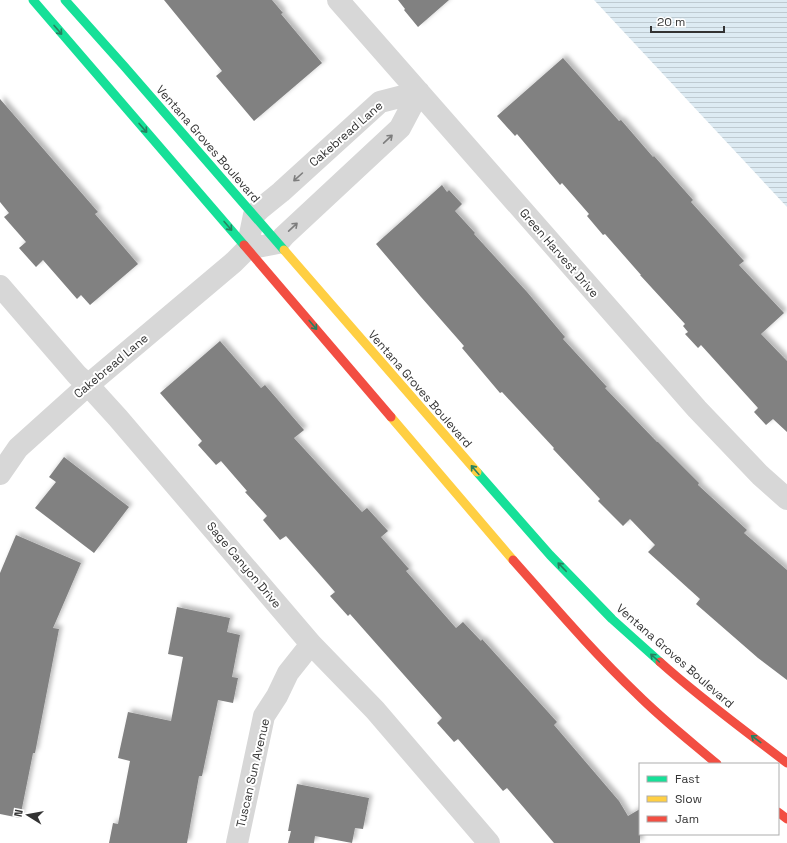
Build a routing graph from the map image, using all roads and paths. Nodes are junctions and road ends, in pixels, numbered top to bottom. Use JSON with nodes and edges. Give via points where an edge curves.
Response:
{"nodes":[{"id":1,"x":33,"y":0,"type":"edge"},
{"id":2,"x":65,"y":0,"type":"edge"},
{"id":3,"x":338,"y":0,"type":"edge"},
{"id":4,"x":419,"y":92,"type":"junction"},
{"id":5,"x":254,"y":215,"type":"junction"},
{"id":6,"x":278,"y":243,"type":"junction"},
{"id":7,"x":247,"y":248,"type":"junction"},
{"id":8,"x":0,"y":286,"type":"edge"},
{"id":9,"x":88,"y":385,"type":"junction"},
{"id":10,"x":0,"y":474,"type":"edge"},
{"id":11,"x":787,"y":499,"type":"edge"},
{"id":12,"x":311,"y":644,"type":"junction"},
{"id":13,"x":787,"y":762,"type":"edge"},
{"id":14,"x":717,"y":763,"type":"edge"},
{"id":15,"x":779,"y":813,"type":"edge"},
{"id":16,"x":787,"y":819,"type":"edge"},
{"id":17,"x":237,"y":843,"type":"edge"},
{"id":18,"x":490,"y":843,"type":"edge"}],
"edges":[{"from":1,"to":7,"type":"street","one_way":true},
{"from":2,"to":5,"type":"street","name":"Ventana Groves Boulevard"},
{"from":3,"to":4,"type":"street","name":"Green Harvest Drive"},
{"from":4,"to":5,"type":"street","name":"Cakebread Lane","one_way":true,"via":[[380,102]]},
{"from":6,"to":4,"type":"street","one_way":true,"via":[[400,128]]},
{"from":4,"to":11,"type":"street","name":"Green Harvest Drive","via":[[697,409],[760,475]]},
{"from":5,"to":6,"type":"street","name":"Ventana Groves Boulevard"},
{"from":5,"to":7,"type":"street"},
{"from":6,"to":7,"type":"street"},
{"from":13,"to":6,"type":"street","name":"Ventana Groves Boulevard","one_way":true,"via":[[671,672],[612,619],[550,555]]},
{"from":7,"to":9,"type":"street","name":"Cakebread Lane","via":[[234,262]]},
{"from":7,"to":14,"type":"street","one_way":true,"via":[[532,582],[638,694]]},
{"from":8,"to":9,"type":"street","name":"Sage Canyon Drive"},
{"from":9,"to":10,"type":"street","name":"Cakebread Lane","via":[[18,448]]},
{"from":9,"to":12,"type":"street","name":"Sage Canyon Drive"},
{"from":12,"to":17,"type":"street","name":"Tuscan Sun Avenue","via":[[288,673],[264,716]]},
{"from":12,"to":18,"type":"street","name":"Sage Canyon Drive","via":[[375,710]]},
{"from":15,"to":16,"type":"street"}]}
